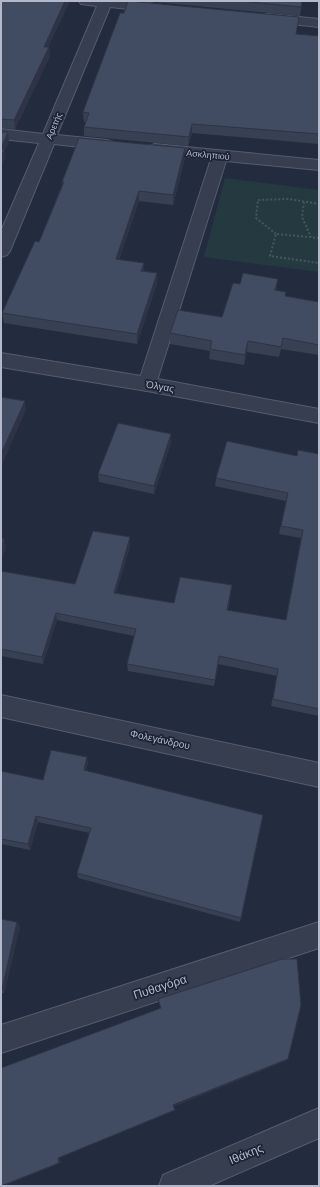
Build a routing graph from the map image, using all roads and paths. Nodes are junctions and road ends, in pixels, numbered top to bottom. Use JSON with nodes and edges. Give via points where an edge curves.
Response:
{"nodes":[{"id":1,"x":86,"y":1,"type":"edge"},
{"id":2,"x":105,"y":2,"type":"edge"},
{"id":3,"x":168,"y":9,"type":"edge"},
{"id":4,"x":256,"y":17,"type":"edge"},
{"id":5,"x":319,"y":23,"type":"edge"},
{"id":6,"x":1,"y":134,"type":"edge"},
{"id":7,"x":49,"y":139,"type":"junction"},
{"id":8,"x":119,"y":146,"type":"edge"},
{"id":9,"x":142,"y":148,"type":"edge"},
{"id":10,"x":220,"y":156,"type":"junction"},
{"id":11,"x":319,"y":165,"type":"edge"},
{"id":12,"x":304,"y":202,"type":"junction"},
{"id":13,"x":319,"y":204,"type":"edge"},
{"id":14,"x":276,"y":234,"type":"junction"},
{"id":15,"x":311,"y":237,"type":"junction"},
{"id":16,"x":319,"y":238,"type":"edge"},
{"id":17,"x":1,"y":251,"type":"edge"},
{"id":18,"x":319,"y":263,"type":"edge"},
{"id":19,"x":1,"y":360,"type":"edge"},
{"id":20,"x":147,"y":384,"type":"junction"},
{"id":21,"x":319,"y":416,"type":"edge"},
{"id":22,"x":1,"y":706,"type":"edge"},
{"id":23,"x":319,"y":775,"type":"edge"},
{"id":24,"x":319,"y":935,"type":"edge"},
{"id":25,"x":1,"y":1039,"type":"edge"},
{"id":26,"x":319,"y":1123,"type":"edge"},
{"id":27,"x":174,"y":1186,"type":"edge"}],
"edges":[{"from":1,"to":2,"type":"street"},
{"from":2,"to":3,"type":"street"},
{"from":2,"to":7,"type":"street","name":"Αρετής"},
{"from":4,"to":5,"type":"street"},
{"from":6,"to":7,"type":"street"},
{"from":7,"to":8,"type":"street"},
{"from":7,"to":17,"type":"street","name":"Αρετής"},
{"from":9,"to":10,"type":"street","name":"Ασκληπιού"},
{"from":10,"to":11,"type":"street","name":"Ασκληπιού"},
{"from":10,"to":20,"type":"street"},
{"from":12,"to":13,"type":"path"},
{"from":12,"to":14,"type":"path","via":[[289,199],[258,200],[256,218]]},
{"from":12,"to":15,"type":"path","via":[[302,216]]},
{"from":14,"to":15,"type":"path"},
{"from":14,"to":18,"type":"path","via":[[270,256]]},
{"from":15,"to":16,"type":"path"},
{"from":19,"to":20,"type":"street","name":"Όλγας"},
{"from":20,"to":21,"type":"street","name":"Όλγας"},
{"from":22,"to":23,"type":"street","name":"Φολεγάνδρου"},
{"from":24,"to":25,"type":"street","name":"Πυθαγόρα"},
{"from":26,"to":27,"type":"street","name":"Ιθάκης"}]}
